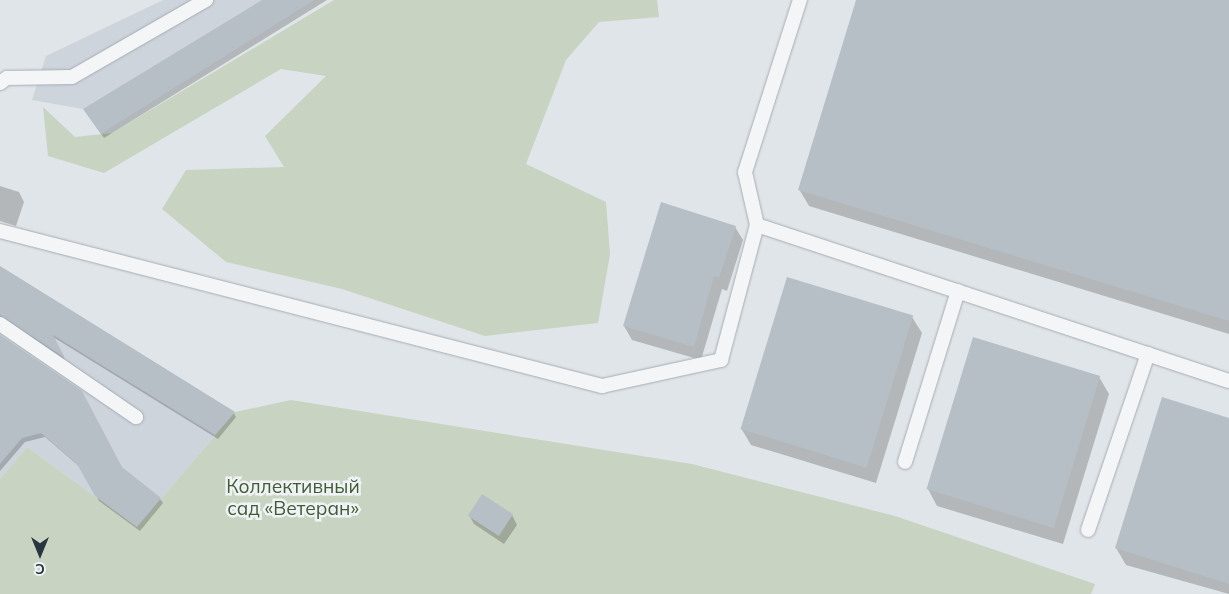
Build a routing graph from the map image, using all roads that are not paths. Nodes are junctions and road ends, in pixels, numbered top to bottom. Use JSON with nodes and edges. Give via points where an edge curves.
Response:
{"nodes":[{"id":1,"x":206,"y":0,"type":"edge"},
{"id":2,"x":800,"y":0,"type":"edge"},
{"id":3,"x":0,"y":83,"type":"edge"},
{"id":4,"x":757,"y":225,"type":"junction"},
{"id":5,"x":0,"y":231,"type":"edge"},
{"id":6,"x":958,"y":291,"type":"junction"},
{"id":7,"x":0,"y":324,"type":"edge"},
{"id":8,"x":1148,"y":354,"type":"junction"},
{"id":9,"x":1229,"y":381,"type":"edge"},
{"id":10,"x":136,"y":417,"type":"dead end"},
{"id":11,"x":905,"y":462,"type":"dead end"},
{"id":12,"x":1088,"y":530,"type":"dead end"}],
"edges":[{"from":1,"to":3,"type":"lane","via":[[72,77],[7,78]]},
{"from":2,"to":4,"type":"lane","via":[[745,172]]},
{"from":4,"to":5,"type":"lane","via":[[721,360],[602,386]]},
{"from":4,"to":6,"type":"lane"},
{"from":6,"to":8,"type":"lane"},
{"from":6,"to":11,"type":"lane"},
{"from":7,"to":10,"type":"lane"},
{"from":8,"to":9,"type":"lane"},
{"from":8,"to":12,"type":"lane"}]}
